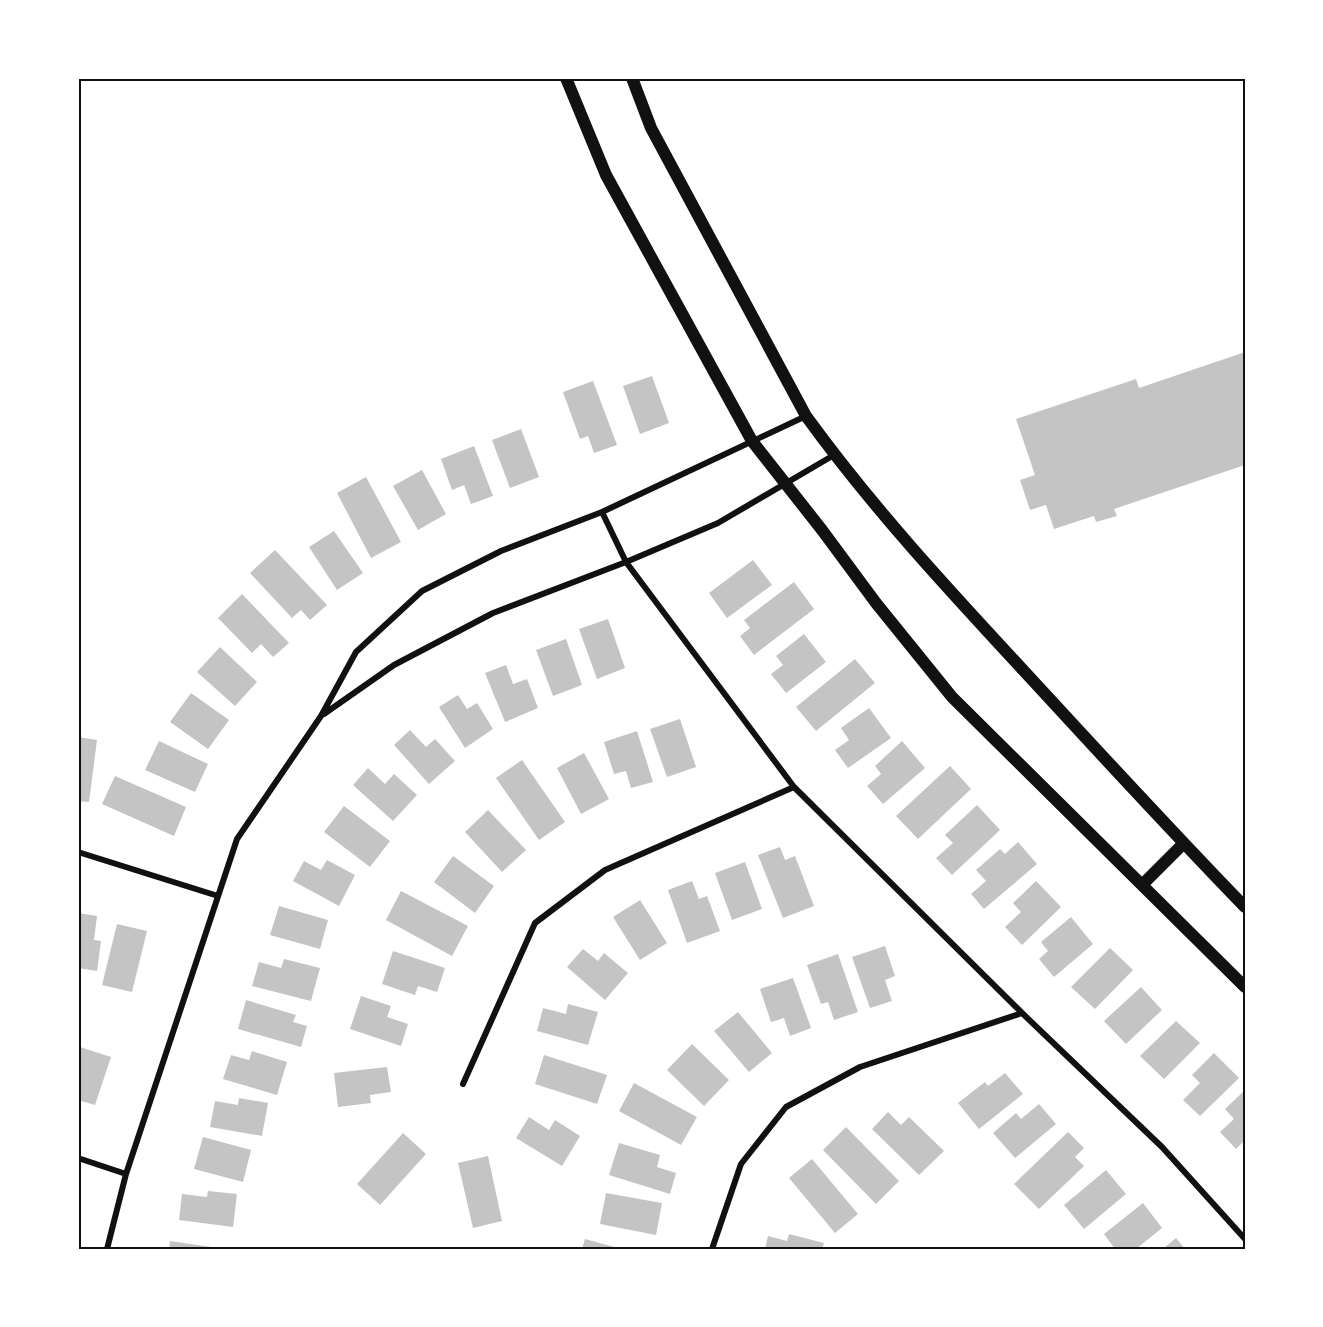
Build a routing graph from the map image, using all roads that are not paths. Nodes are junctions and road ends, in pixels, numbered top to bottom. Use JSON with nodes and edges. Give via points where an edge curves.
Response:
{"nodes":[{"id":1,"x":566,"y":78,"type":"edge"},
{"id":2,"x":632,"y":78,"type":"edge"},
{"id":3,"x":806,"y":416,"type":"junction"},
{"id":4,"x":752,"y":441,"type":"junction"},
{"id":5,"x":834,"y":455,"type":"junction"},
{"id":6,"x":784,"y":484,"type":"junction"},
{"id":7,"x":602,"y":512,"type":"junction"},
{"id":8,"x":626,"y":562,"type":"junction"},
{"id":9,"x":321,"y":716,"type":"junction"},
{"id":10,"x":794,"y":787,"type":"junction"},
{"id":11,"x":1183,"y":843,"type":"junction"},
{"id":12,"x":78,"y":852,"type":"edge"},
{"id":13,"x":1142,"y":885,"type":"junction"},
{"id":14,"x":218,"y":896,"type":"junction"},
{"id":15,"x":1245,"y":907,"type":"edge"},
{"id":16,"x":1245,"y":987,"type":"edge"},
{"id":17,"x":1022,"y":1013,"type":"junction"},
{"id":18,"x":463,"y":1084,"type":"dead end"},
{"id":19,"x":78,"y":1158,"type":"edge"},
{"id":20,"x":126,"y":1174,"type":"junction"},
{"id":21,"x":1245,"y":1239,"type":"edge"},
{"id":22,"x":107,"y":1249,"type":"edge"},
{"id":23,"x":712,"y":1249,"type":"edge"}],
"edges":[{"from":1,"to":4,"type":"main road","via":[[606,175]]},
{"from":2,"to":3,"type":"main road","via":[[651,128]]},
{"from":3,"to":4,"type":"street"},
{"from":3,"to":5,"type":"main road"},
{"from":4,"to":6,"type":"main road"},
{"from":4,"to":7,"type":"street"},
{"from":5,"to":6,"type":"street"},
{"from":5,"to":11,"type":"main road","via":[[917,555]]},
{"from":6,"to":8,"type":"street","via":[[718,523]]},
{"from":6,"to":13,"type":"main road","via":[[952,697]]},
{"from":7,"to":8,"type":"street"},
{"from":7,"to":9,"type":"street","via":[[501,551],[422,591],[356,652]]},
{"from":8,"to":9,"type":"street","via":[[493,613],[394,665]]},
{"from":8,"to":10,"type":"street"},
{"from":9,"to":14,"type":"street","via":[[237,839]]},
{"from":10,"to":17,"type":"street"},
{"from":10,"to":18,"type":"street","via":[[605,870],[535,923]]},
{"from":11,"to":13,"type":"main road"},
{"from":11,"to":15,"type":"main road"},
{"from":12,"to":14,"type":"street"},
{"from":13,"to":16,"type":"main road"},
{"from":14,"to":20,"type":"street"},
{"from":17,"to":21,"type":"street","via":[[1162,1147]]},
{"from":17,"to":23,"type":"street","via":[[860,1067],[786,1107],[741,1164]]},
{"from":19,"to":20,"type":"street"},
{"from":20,"to":22,"type":"street"}]}
